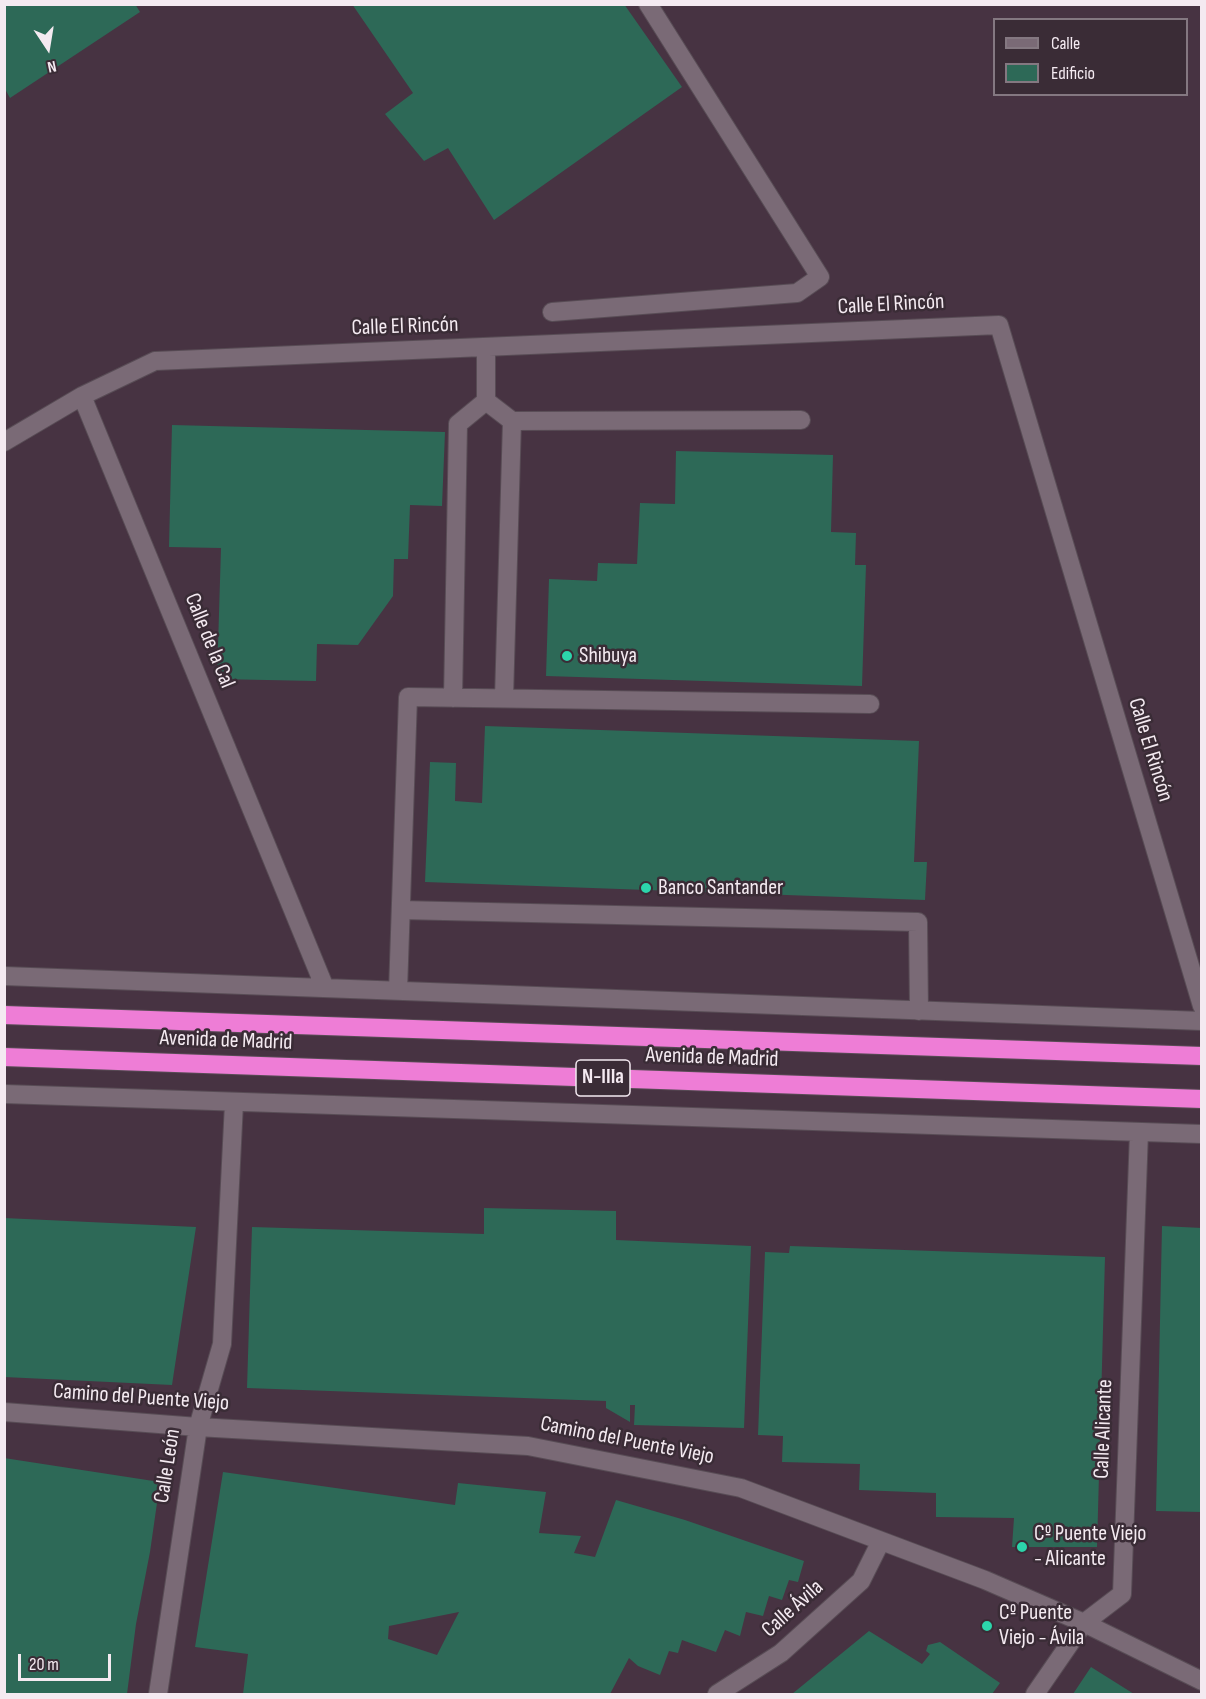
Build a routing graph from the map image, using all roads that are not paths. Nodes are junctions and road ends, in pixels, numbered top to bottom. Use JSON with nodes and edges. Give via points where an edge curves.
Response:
{"nodes":[{"id":1,"x":648,"y":4,"type":"edge"},
{"id":2,"x":552,"y":312,"type":"dead end"},
{"id":3,"x":486,"y":347,"type":"junction"},
{"id":4,"x":82,"y":396,"type":"junction"},
{"id":5,"x":486,"y":401,"type":"junction"},
{"id":6,"x":801,"y":420,"type":"dead end"},
{"id":7,"x":512,"y":421,"type":"junction"},
{"id":8,"x":4,"y":442,"type":"edge"},
{"id":9,"x":453,"y":698,"type":"junction"},
{"id":10,"x":504,"y":698,"type":"junction"},
{"id":11,"x":870,"y":704,"type":"dead end"},
{"id":12,"x":401,"y":910,"type":"junction"},
{"id":13,"x":4,"y":976,"type":"edge"},
{"id":14,"x":325,"y":988,"type":"junction"},
{"id":15,"x":398,"y":991,"type":"junction"},
{"id":16,"x":1202,"y":1006,"type":"edge"},
{"id":17,"x":919,"y":1011,"type":"junction"},
{"id":18,"x":4,"y":1015,"type":"edge"},
{"id":19,"x":1202,"y":1021,"type":"edge"},
{"id":20,"x":1202,"y":1056,"type":"edge"},
{"id":21,"x":4,"y":1057,"type":"edge"},
{"id":22,"x":4,"y":1094,"type":"edge"},
{"id":23,"x":1202,"y":1099,"type":"edge"},
{"id":24,"x":234,"y":1103,"type":"junction"},
{"id":25,"x":1139,"y":1132,"type":"junction"},
{"id":26,"x":1202,"y":1134,"type":"edge"},
{"id":27,"x":4,"y":1412,"type":"edge"},
{"id":28,"x":198,"y":1427,"type":"junction"},
{"id":29,"x":881,"y":1541,"type":"junction"},
{"id":30,"x":1084,"y":1623,"type":"junction"},
{"id":31,"x":1202,"y":1681,"type":"edge"},
{"id":32,"x":158,"y":1695,"type":"edge"},
{"id":33,"x":717,"y":1695,"type":"edge"},
{"id":34,"x":1035,"y":1695,"type":"edge"}],
"edges":[{"from":1,"to":2,"type":"street","via":[[820,277],[797,293]]},
{"from":3,"to":4,"type":"street","name":"Calle El Rincón","via":[[155,361]]},
{"from":3,"to":5,"type":"street"},
{"from":3,"to":16,"type":"street","name":"Calle El Rincón","via":[[999,325]]},
{"from":4,"to":8,"type":"street"},
{"from":4,"to":14,"type":"street","name":"Calle de la Cal"},
{"from":5,"to":7,"type":"street"},
{"from":5,"to":9,"type":"street","via":[[458,424]]},
{"from":6,"to":7,"type":"street"},
{"from":7,"to":10,"type":"street"},
{"from":9,"to":10,"type":"street"},
{"from":9,"to":12,"type":"street","via":[[408,697]]},
{"from":10,"to":11,"type":"street"},
{"from":12,"to":15,"type":"street"},
{"from":12,"to":17,"type":"street","via":[[918,922]]},
{"from":13,"to":14,"type":"street"},
{"from":14,"to":15,"type":"street"},
{"from":15,"to":17,"type":"street"},
{"from":17,"to":19,"type":"street"},
{"from":18,"to":20,"type":"highway","name":"Avenida de Madrid","number":"N-IIIa"},
{"from":21,"to":23,"type":"highway","name":"Avenida de Madrid","number":"N-IIIa"},
{"from":22,"to":24,"type":"street"},
{"from":24,"to":25,"type":"street"},
{"from":24,"to":28,"type":"street","name":"Calle León","via":[[222,1344]]},
{"from":25,"to":26,"type":"street"},
{"from":25,"to":30,"type":"street","name":"Calle Alicante","via":[[1122,1593]]},
{"from":27,"to":28,"type":"street","name":"Camino del Puente Viejo"},
{"from":28,"to":29,"type":"street","name":"Camino del Puente Viejo","via":[[528,1446],[741,1488]]},
{"from":28,"to":32,"type":"street","name":"Calle León"},
{"from":29,"to":30,"type":"street","name":"Camino del Puente Viejo"},
{"from":29,"to":33,"type":"street","name":"Calle Ávila","via":[[861,1581],[781,1653]]},
{"from":30,"to":31,"type":"street","name":"Camino del Puente Viejo"},
{"from":30,"to":34,"type":"street","name":"Calle Alicante"}]}
